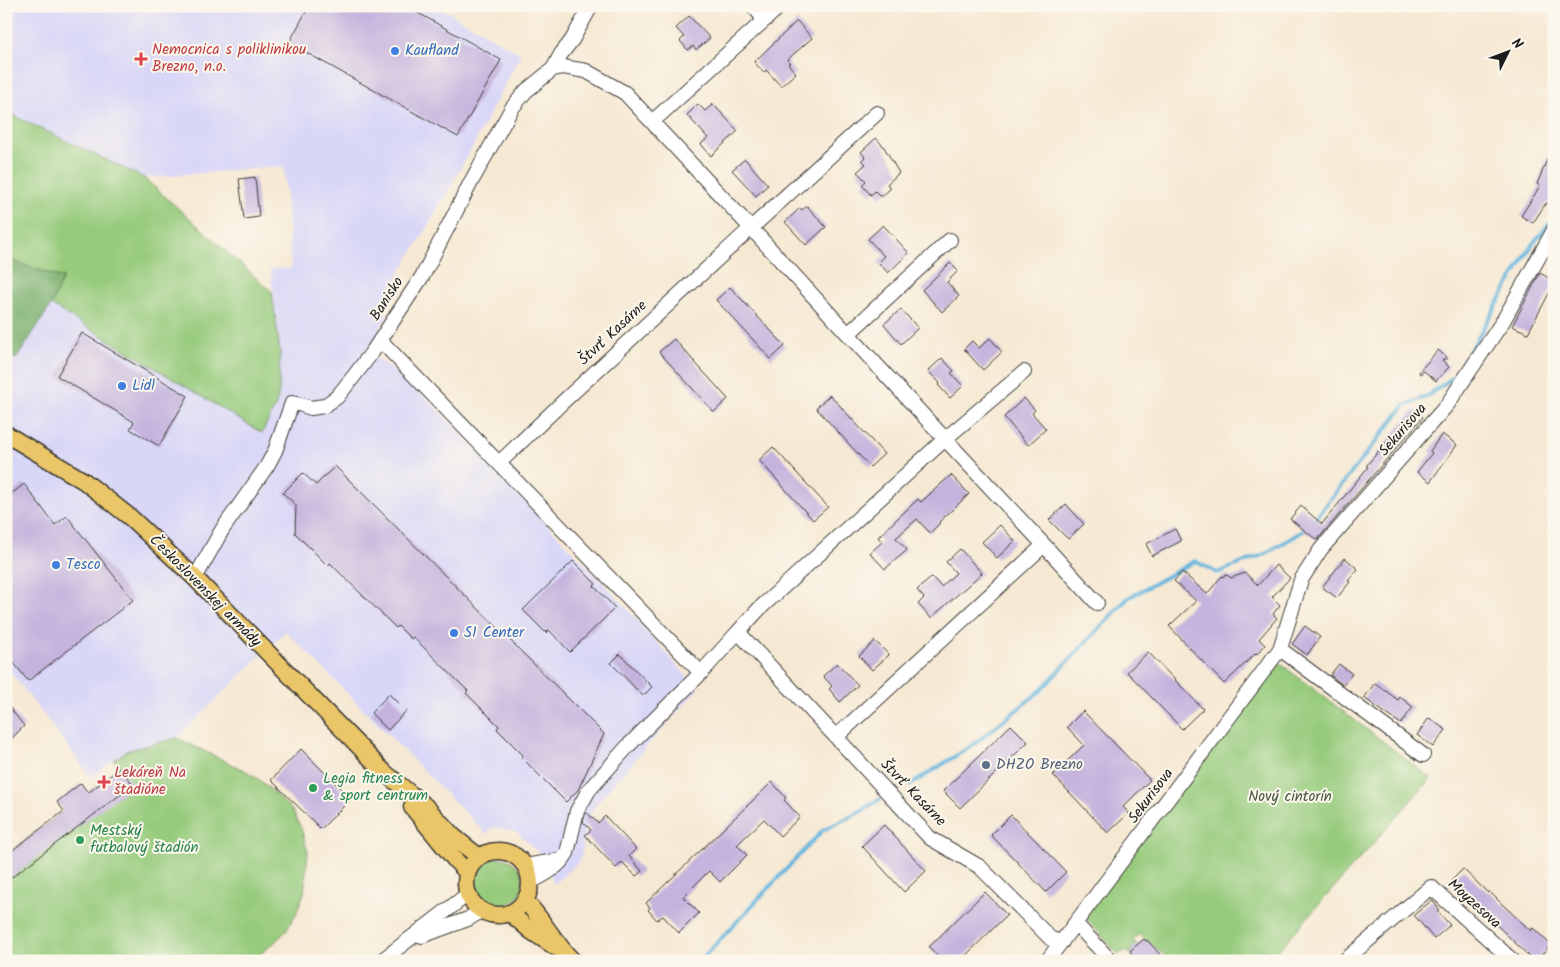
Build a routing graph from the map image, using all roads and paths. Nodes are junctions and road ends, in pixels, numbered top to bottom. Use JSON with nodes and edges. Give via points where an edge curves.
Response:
{"nodes":[{"id":1,"x":592,"y":6,"type":"edge"},
{"id":2,"x":753,"y":6,"type":"edge"},
{"id":3,"x":780,"y":6,"type":"edge"},
{"id":4,"x":765,"y":20,"type":"junction"},
{"id":5,"x":553,"y":69,"type":"junction"},
{"id":6,"x":877,"y":113,"type":"dead end"},
{"id":7,"x":652,"y":122,"type":"junction"},
{"id":8,"x":751,"y":228,"type":"junction"},
{"id":9,"x":1554,"y":230,"type":"edge"},
{"id":10,"x":950,"y":240,"type":"dead end"},
{"id":11,"x":848,"y":334,"type":"junction"},
{"id":12,"x":380,"y":340,"type":"junction"},
{"id":13,"x":1024,"y":372,"type":"dead end"},
{"id":14,"x":6,"y":434,"type":"edge"},
{"id":15,"x":945,"y":439,"type":"junction"},
{"id":16,"x":499,"y":463,"type":"junction"},
{"id":17,"x":1044,"y":545,"type":"junction"},
{"id":18,"x":195,"y":578,"type":"junction"},
{"id":19,"x":1098,"y":603,"type":"dead end"},
{"id":20,"x":738,"y":632,"type":"junction"},
{"id":21,"x":1280,"y":649,"type":"junction"},
{"id":22,"x":701,"y":673,"type":"junction"},
{"id":23,"x":836,"y":737,"type":"junction"},
{"id":24,"x":1423,"y":755,"type":"dead end"},
{"id":25,"x":384,"y":772,"type":"junction"},
{"id":26,"x":479,"y":857,"type":"junction"},
{"id":27,"x":468,"y":872,"type":"junction"},
{"id":28,"x":528,"y":874,"type":"junction"},
{"id":29,"x":468,"y":894,"type":"junction"},
{"id":30,"x":525,"y":901,"type":"junction"},
{"id":31,"x":481,"y":911,"type":"junction"},
{"id":32,"x":510,"y":913,"type":"junction"},
{"id":33,"x":1076,"y":924,"type":"junction"},
{"id":34,"x":407,"y":942,"type":"junction"},
{"id":35,"x":1062,"y":942,"type":"junction"},
{"id":36,"x":569,"y":957,"type":"edge"},
{"id":37,"x":382,"y":961,"type":"edge"},
{"id":38,"x":1047,"y":961,"type":"edge"},
{"id":39,"x":1111,"y":961,"type":"edge"},
{"id":40,"x":1344,"y":961,"type":"edge"},
{"id":41,"x":1513,"y":961,"type":"edge"}],
"edges":[{"from":1,"to":5,"type":"street","name":"Banisko"},
{"from":2,"to":4,"type":"street"},
{"from":3,"to":4,"type":"street"},
{"from":4,"to":7,"type":"street"},
{"from":5,"to":7,"type":"street","via":[[563,67],[586,71],[625,93]]},
{"from":5,"to":12,"type":"street","name":"Banisko","via":[[526,91],[512,108],[423,275]]},
{"from":6,"to":8,"type":"street","name":"Štvrť Kasárne"},
{"from":7,"to":8,"type":"street"},
{"from":8,"to":11,"type":"street"},
{"from":8,"to":16,"type":"street","name":"Štvrť Kasárne"},
{"from":9,"to":21,"type":"street","name":"Sekurisova","via":[[1503,321],[1446,405],[1321,549],[1301,580]]},
{"from":10,"to":11,"type":"street"},
{"from":11,"to":15,"type":"street"},
{"from":12,"to":16,"type":"street"},
{"from":12,"to":18,"type":"street","name":"Banisko","via":[[336,398],[324,406],[311,408],[292,403],[267,466],[222,530]]},
{"from":13,"to":15,"type":"street"},
{"from":14,"to":18,"type":"main road","name":"Československej armády","via":[[61,466],[105,497]]},
{"from":15,"to":17,"type":"street"},
{"from":15,"to":20,"type":"street","via":[[759,609]]},
{"from":16,"to":22,"type":"street"},
{"from":17,"to":19,"type":"street"},
{"from":17,"to":23,"type":"street"},
{"from":18,"to":25,"type":"main road","name":"Československej armády"},
{"from":20,"to":22,"type":"street"},
{"from":20,"to":23,"type":"street","name":"Štvrť Kasárne"},
{"from":21,"to":24,"type":"street"},
{"from":21,"to":33,"type":"street","name":"Sekurisova"},
{"from":22,"to":28,"type":"street","via":[[589,790],[577,811],[564,858],[552,870]]},
{"from":23,"to":35,"type":"street","name":"Štvrť Kasárne","via":[[930,838],[980,867],[1051,939]]},
{"from":25,"to":26,"type":"main road","name":"Československej armády"},
{"from":25,"to":27,"type":"main road","name":"Československej armády"},
{"from":26,"to":27,"type":"main road"},
{"from":26,"to":28,"type":"main road","via":[[492,851],[514,855]]},
{"from":27,"to":29,"type":"main road"},
{"from":28,"to":30,"type":"main road","via":[[529,892]]},
{"from":29,"to":31,"type":"main road"},
{"from":29,"to":34,"type":"street"},
{"from":30,"to":32,"type":"main road"},
{"from":30,"to":36,"type":"main road"},
{"from":31,"to":32,"type":"main road","via":[[496,915]]},
{"from":31,"to":34,"type":"street"},
{"from":32,"to":36,"type":"main road"},
{"from":33,"to":35,"type":"street","name":"Sekurisova"},
{"from":33,"to":39,"type":"street"},
{"from":34,"to":37,"type":"street"},
{"from":35,"to":38,"type":"street","name":"Sekurisova"},
{"from":40,"to":41,"type":"street","name":"Moyzesova","via":[[1431,887]]}]}
